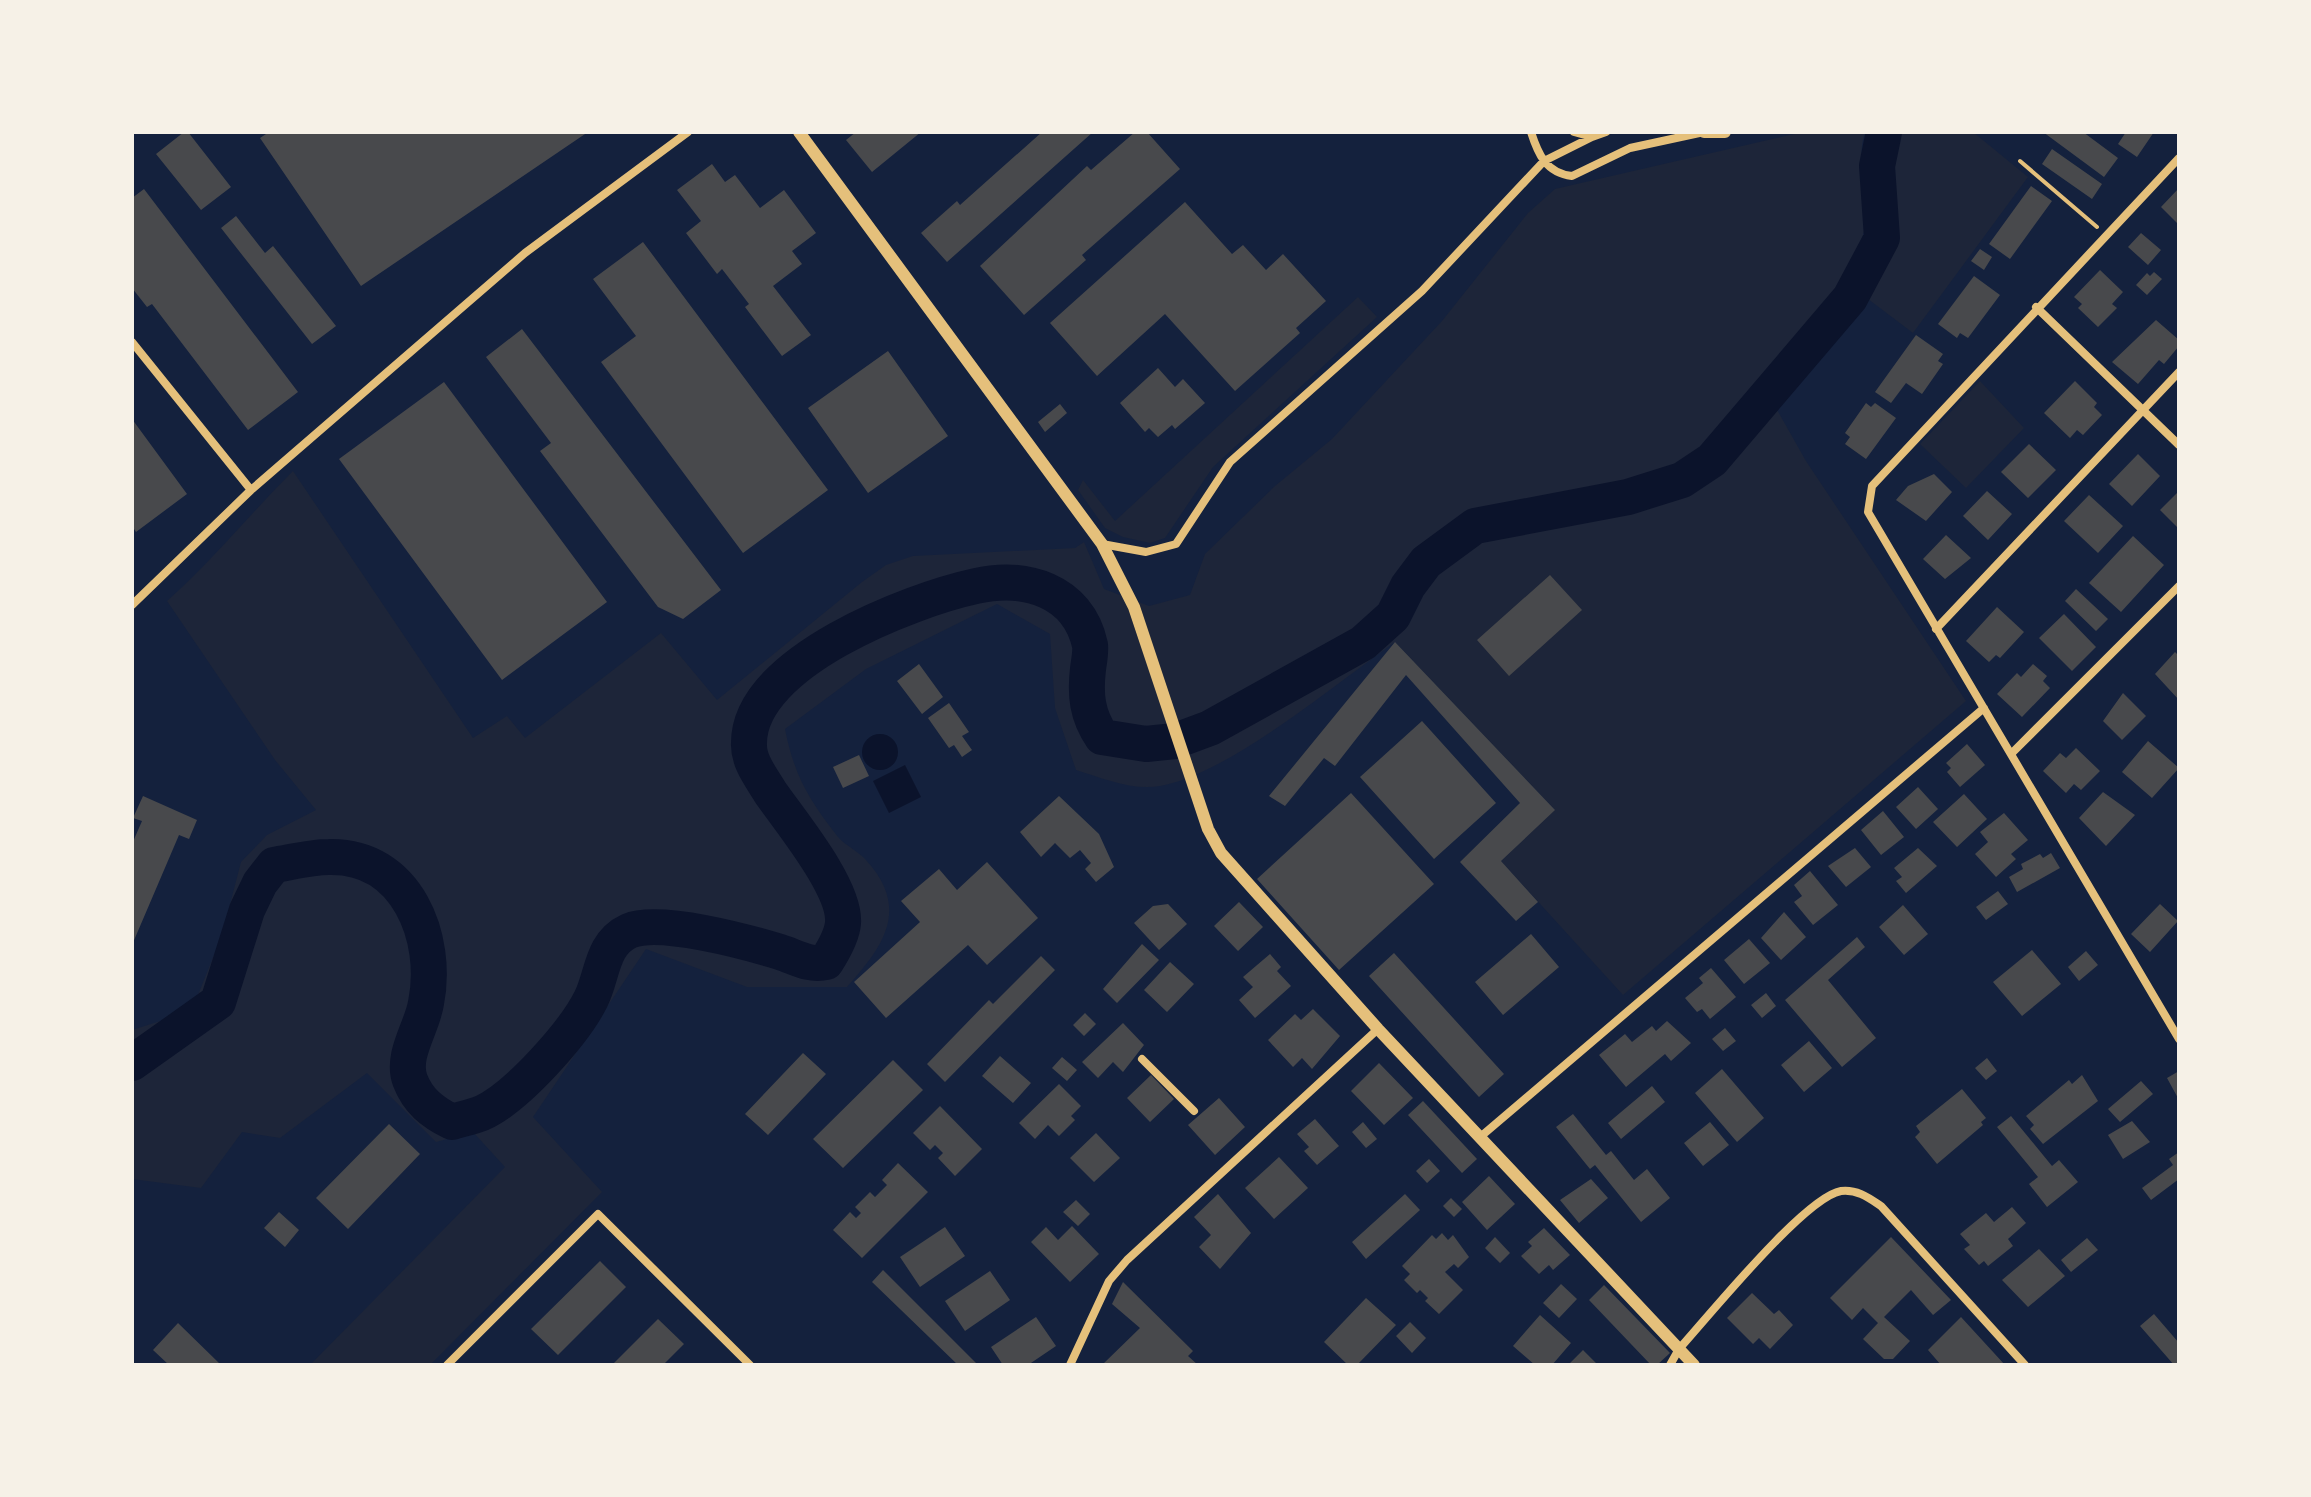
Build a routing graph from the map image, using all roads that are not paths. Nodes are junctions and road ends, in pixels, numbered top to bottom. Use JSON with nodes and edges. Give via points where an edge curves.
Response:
{"nodes":[{"id":1,"x":688,"y":132,"type":"edge"},
{"id":2,"x":799,"y":132,"type":"edge"},
{"id":3,"x":1531,"y":132,"type":"edge"},
{"id":4,"x":1574,"y":132,"type":"edge"},
{"id":5,"x":1606,"y":132,"type":"edge"},
{"id":6,"x":1704,"y":132,"type":"edge"},
{"id":7,"x":1725,"y":132,"type":"edge"},
{"id":8,"x":1592,"y":137,"type":"junction"},
{"id":9,"x":2179,"y":158,"type":"edge"},
{"id":10,"x":1544,"y":161,"type":"junction"},
{"id":11,"x":2036,"y":307,"type":"junction"},
{"id":12,"x":132,"y":342,"type":"edge"},
{"id":13,"x":2179,"y":372,"type":"edge"},
{"id":14,"x":2143,"y":410,"type":"junction"},
{"id":15,"x":2179,"y":445,"type":"edge"},
{"id":16,"x":251,"y":490,"type":"junction"},
{"id":17,"x":1102,"y":544,"type":"junction"},
{"id":18,"x":2179,"y":586,"type":"edge"},
{"id":19,"x":132,"y":605,"type":"edge"},
{"id":20,"x":1936,"y":629,"type":"junction"},
{"id":21,"x":1984,"y":708,"type":"junction"},
{"id":22,"x":2011,"y":754,"type":"junction"},
{"id":23,"x":1378,"y":1029,"type":"junction"},
{"id":24,"x":2179,"y":1039,"type":"edge"},
{"id":25,"x":1142,"y":1059,"type":"dead end"},
{"id":26,"x":1194,"y":1111,"type":"dead end"},
{"id":27,"x":1479,"y":1138,"type":"junction"},
{"id":28,"x":1679,"y":1349,"type":"junction"},
{"id":29,"x":447,"y":1365,"type":"edge"},
{"id":30,"x":750,"y":1365,"type":"edge"},
{"id":31,"x":1070,"y":1365,"type":"edge"},
{"id":32,"x":1670,"y":1365,"type":"edge"},
{"id":33,"x":1694,"y":1365,"type":"edge"},
{"id":34,"x":2025,"y":1365,"type":"edge"}],
"edges":[{"from":1,"to":16,"type":"street","via":[[525,253]]},
{"from":2,"to":17,"type":"street"},
{"from":3,"to":10,"type":"street"},
{"from":4,"to":8,"type":"street"},
{"from":5,"to":8,"type":"street"},
{"from":6,"to":7,"type":"street"},
{"from":6,"to":10,"type":"street","via":[[1630,148],[1572,176],[1552,170]]},
{"from":8,"to":10,"type":"street"},
{"from":9,"to":11,"type":"street"},
{"from":10,"to":17,"type":"street","via":[[1422,291],[1230,462],[1176,544],[1146,552]]},
{"from":11,"to":14,"type":"street"},
{"from":11,"to":20,"type":"street","via":[[1872,486],[1868,512]]},
{"from":12,"to":16,"type":"street"},
{"from":13,"to":14,"type":"street"},
{"from":14,"to":15,"type":"street"},
{"from":14,"to":20,"type":"street"},
{"from":16,"to":19,"type":"street"},
{"from":17,"to":23,"type":"street","via":[[1134,607],[1208,829],[1221,853]]},
{"from":18,"to":22,"type":"street"},
{"from":20,"to":21,"type":"street"},
{"from":21,"to":22,"type":"street"},
{"from":21,"to":27,"type":"street"},
{"from":22,"to":24,"type":"street"},
{"from":23,"to":27,"type":"street"},
{"from":23,"to":31,"type":"street","via":[[1127,1260],[1109,1281]]},
{"from":25,"to":26,"type":"street"},
{"from":27,"to":28,"type":"street"},
{"from":28,"to":32,"type":"street"},
{"from":28,"to":33,"type":"street"},
{"from":28,"to":34,"type":"street","via":[[1804,1214],[1841,1191],[1863,1194],[1881,1206]]},
{"from":29,"to":30,"type":"street","via":[[598,1214]]}]}
